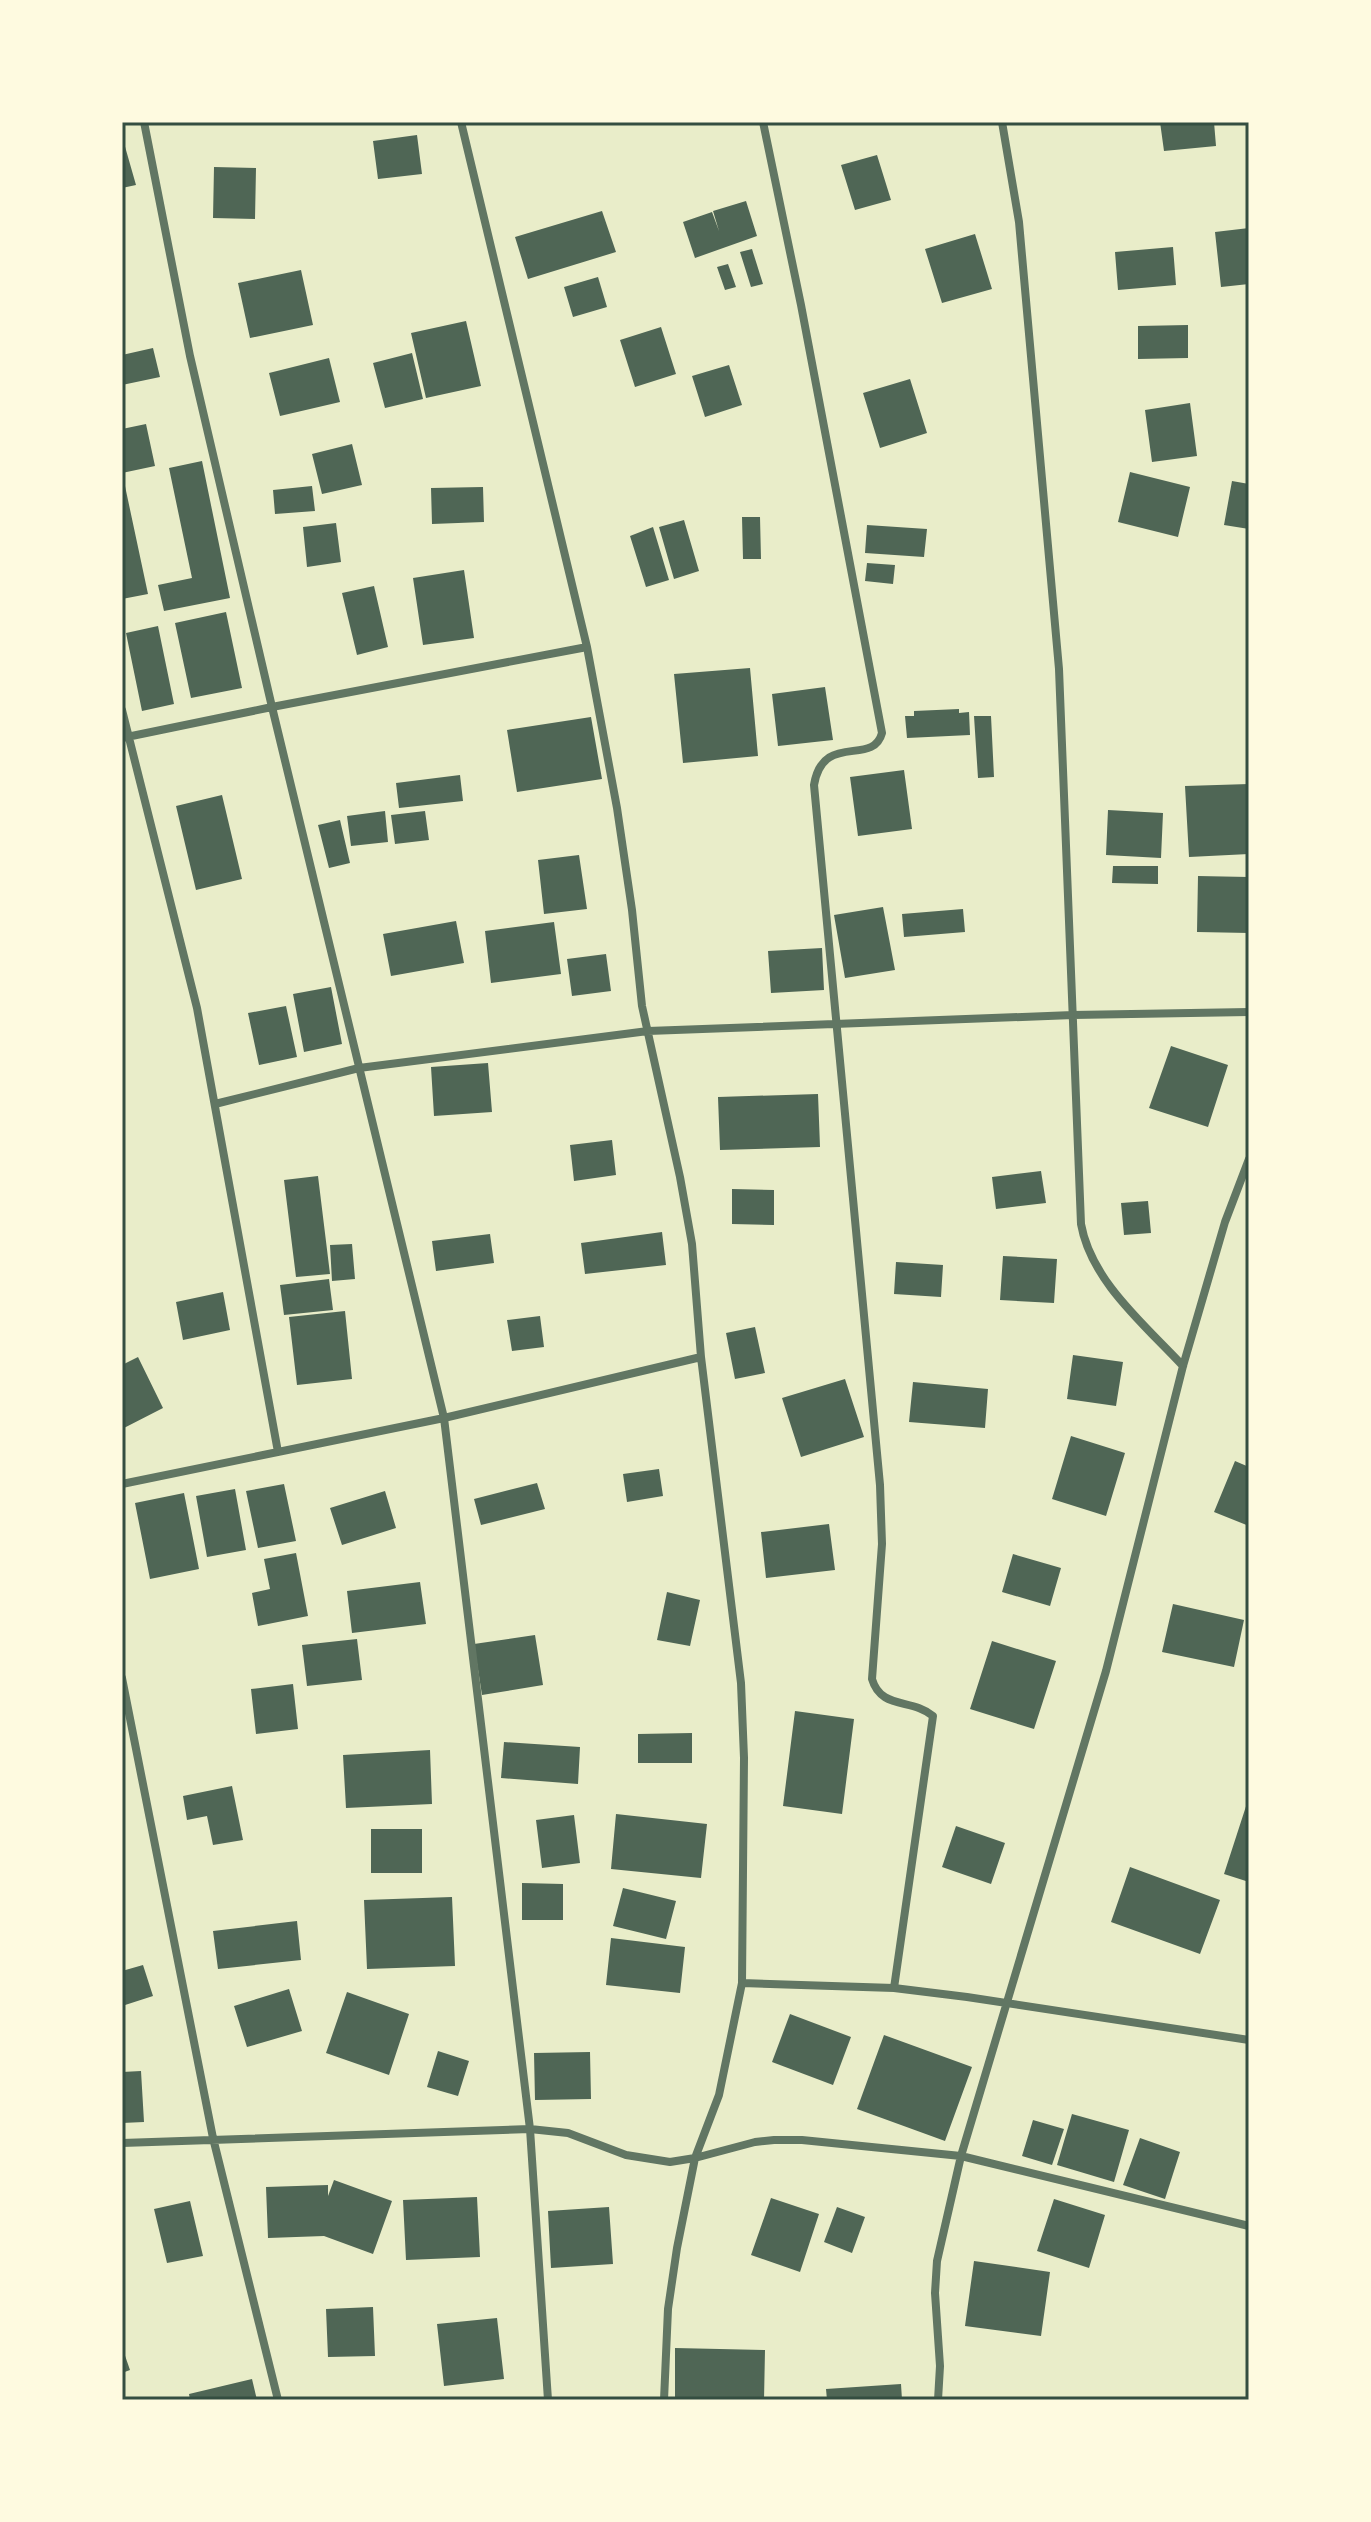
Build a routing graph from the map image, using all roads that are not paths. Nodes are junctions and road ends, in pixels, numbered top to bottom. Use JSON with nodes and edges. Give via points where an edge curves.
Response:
{"nodes":[{"id":1,"x":144,"y":122,"type":"edge"},
{"id":2,"x":461,"y":122,"type":"edge"},
{"id":3,"x":763,"y":122,"type":"edge"},
{"id":4,"x":1002,"y":122,"type":"edge"},
{"id":5,"x":587,"y":647,"type":"junction"},
{"id":6,"x":272,"y":707,"type":"junction"},
{"id":7,"x":122,"y":710,"type":"edge"},
{"id":8,"x":125,"y":737,"type":"edge"},
{"id":9,"x":1249,"y":1012,"type":"edge"},
{"id":10,"x":1073,"y":1015,"type":"junction"},
{"id":11,"x":837,"y":1023,"type":"junction"},
{"id":12,"x":648,"y":1031,"type":"junction"},
{"id":13,"x":359,"y":1068,"type":"junction"},
{"id":14,"x":215,"y":1104,"type":"junction"},
{"id":15,"x":1249,"y":1159,"type":"edge"},
{"id":16,"x":701,"y":1357,"type":"junction"},
{"id":17,"x":1183,"y":1366,"type":"junction"},
{"id":18,"x":444,"y":1418,"type":"junction"},
{"id":19,"x":278,"y":1452,"type":"junction"},
{"id":20,"x":122,"y":1484,"type":"edge"},
{"id":21,"x":122,"y":1678,"type":"edge"},
{"id":22,"x":742,"y":1983,"type":"junction"},
{"id":23,"x":894,"y":1988,"type":"junction"},
{"id":24,"x":1007,"y":2003,"type":"junction"},
{"id":25,"x":1249,"y":2040,"type":"edge"},
{"id":26,"x":530,"y":2129,"type":"junction"},
{"id":27,"x":213,"y":2138,"type":"junction"},
{"id":28,"x":122,"y":2143,"type":"edge"},
{"id":29,"x":961,"y":2156,"type":"junction"},
{"id":30,"x":695,"y":2158,"type":"junction"},
{"id":31,"x":1249,"y":2226,"type":"edge"},
{"id":32,"x":278,"y":2400,"type":"edge"},
{"id":33,"x":548,"y":2400,"type":"edge"},
{"id":34,"x":664,"y":2400,"type":"edge"},
{"id":35,"x":938,"y":2400,"type":"edge"}],
"edges":[{"from":1,"to":6,"type":"street","via":[[190,356]]},
{"from":2,"to":5,"type":"street"},
{"from":3,"to":11,"type":"street","via":[[882,733],[874,746],[825,757],[814,785]]},
{"from":4,"to":10,"type":"street","via":[[1019,222],[1059,669]]},
{"from":5,"to":6,"type":"street"},
{"from":5,"to":12,"type":"street","via":[[617,808]]},
{"from":6,"to":8,"type":"street"},
{"from":6,"to":13,"type":"street"},
{"from":7,"to":8,"type":"street"},
{"from":8,"to":14,"type":"street","via":[[197,1008]]},
{"from":9,"to":10,"type":"street"},
{"from":10,"to":11,"type":"street"},
{"from":10,"to":17,"type":"street","via":[[1084,1243],[1104,1280]]},
{"from":11,"to":12,"type":"street"},
{"from":11,"to":23,"type":"street","via":[[880,1485],[882,1544],[872,1679],[885,1698],[924,1708],[933,1716]]},
{"from":12,"to":13,"type":"street"},
{"from":12,"to":16,"type":"street","via":[[692,1244]]},
{"from":13,"to":14,"type":"street"},
{"from":13,"to":18,"type":"street"},
{"from":14,"to":19,"type":"street"},
{"from":15,"to":17,"type":"street"},
{"from":16,"to":18,"type":"street"},
{"from":16,"to":22,"type":"street","via":[[741,1683]]},
{"from":17,"to":24,"type":"street","via":[[1106,1671]]},
{"from":18,"to":19,"type":"street"},
{"from":18,"to":26,"type":"street"},
{"from":19,"to":20,"type":"street"},
{"from":21,"to":27,"type":"street"},
{"from":22,"to":23,"type":"street"},
{"from":22,"to":30,"type":"street","via":[[719,2095]]},
{"from":23,"to":24,"type":"street"},
{"from":24,"to":25,"type":"street"},
{"from":24,"to":29,"type":"street"},
{"from":26,"to":27,"type":"street"},
{"from":26,"to":30,"type":"street","via":[[568,2133],[648,2160]]},
{"from":26,"to":33,"type":"street"},
{"from":27,"to":28,"type":"street"},
{"from":27,"to":32,"type":"street"},
{"from":29,"to":30,"type":"street","via":[[802,2140],[755,2142]]},
{"from":29,"to":31,"type":"street"},
{"from":29,"to":35,"type":"street","via":[[937,2261]]},
{"from":30,"to":34,"type":"street","via":[[668,2309]]}]}
